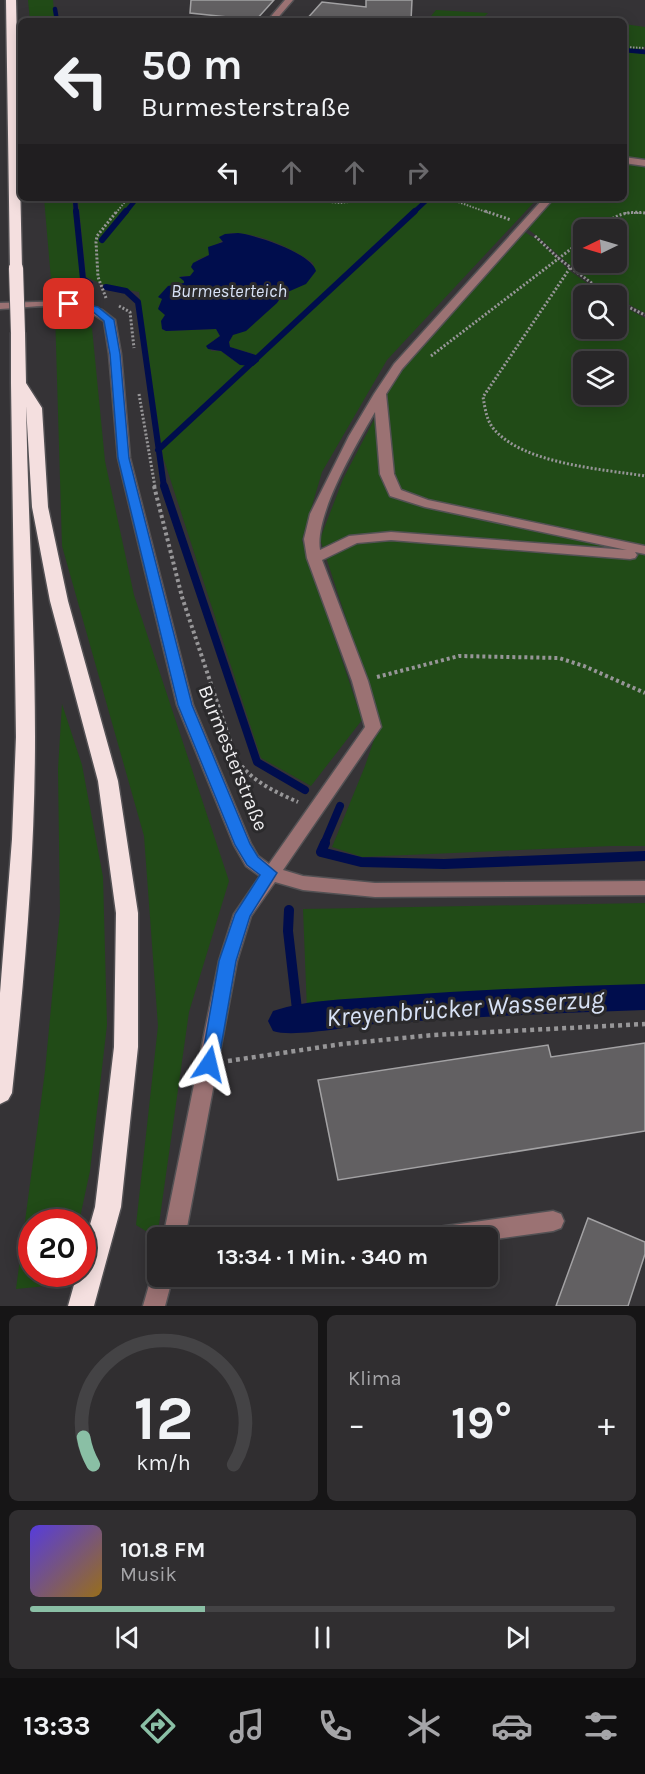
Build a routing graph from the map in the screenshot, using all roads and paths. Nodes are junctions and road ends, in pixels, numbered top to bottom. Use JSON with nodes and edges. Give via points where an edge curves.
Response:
{"nodes":[{"id":1,"x":10,"y":0,"type":"edge"},
{"id":2,"x":289,"y":0,"type":"edge"},
{"id":3,"x":274,"y":18,"type":"edge"},
{"id":4,"x":627,"y":47,"type":"edge"},
{"id":5,"x":645,"y":48,"type":"edge"},
{"id":6,"x":627,"y":160,"type":"edge"},
{"id":7,"x":645,"y":163,"type":"edge"},
{"id":8,"x":126,"y":201,"type":"edge"},
{"id":9,"x":320,"y":201,"type":"edge"},
{"id":10,"x":357,"y":201,"type":"edge"},
{"id":11,"x":457,"y":201,"type":"edge"},
{"id":12,"x":546,"y":201,"type":"edge"},
{"id":13,"x":645,"y":213,"type":"edge"},
{"id":14,"x":506,"y":216,"type":"dead end"},
{"id":15,"x":610,"y":219,"type":"edge"},
{"id":16,"x":522,"y":228,"type":"junction"},
{"id":17,"x":573,"y":247,"type":"edge"},
{"id":18,"x":558,"y":258,"type":"junction"},
{"id":19,"x":570,"y":268,"type":"junction"},
{"id":20,"x":594,"y":285,"type":"edge"},
{"id":21,"x":116,"y":305,"type":"dead end"},
{"id":22,"x":0,"y":306,"type":"edge"},
{"id":23,"x":627,"y":306,"type":"edge"},
{"id":24,"x":95,"y":309,"type":"junction"},
{"id":25,"x":645,"y":315,"type":"edge"},
{"id":26,"x":135,"y":353,"type":"dead end"},
{"id":27,"x":425,"y":361,"type":"dead end"},
{"id":28,"x":18,"y":383,"type":"junction"},
{"id":29,"x":137,"y":383,"type":"dead end"},
{"id":30,"x":380,"y":394,"type":"junction"},
{"id":31,"x":645,"y":476,"type":"edge"},
{"id":32,"x":645,"y":550,"type":"edge"},
{"id":33,"x":645,"y":556,"type":"edge"},
{"id":34,"x":314,"y":558,"type":"junction"},
{"id":35,"x":360,"y":681,"type":"junction"},
{"id":36,"x":645,"y":693,"type":"edge"},
{"id":37,"x":315,"y":810,"type":"junction"},
{"id":38,"x":269,"y":873,"type":"junction"},
{"id":39,"x":645,"y":888,"type":"edge"},
{"id":40,"x":645,"y":1023,"type":"edge"},
{"id":41,"x":209,"y":1064,"type":"junction"},
{"id":42,"x":0,"y":1093,"type":"edge"},
{"id":43,"x":553,"y":1221,"type":"dead end"},
{"id":44,"x":176,"y":1227,"type":"edge"},
{"id":45,"x":498,"y":1229,"type":"edge"},
{"id":46,"x":159,"y":1287,"type":"edge"},
{"id":47,"x":81,"y":1306,"type":"edge"},
{"id":48,"x":154,"y":1306,"type":"edge"}],
"edges":[{"from":1,"to":28,"type":"highway","bridge":true},
{"from":2,"to":3,"type":"street"},
{"from":4,"to":5,"type":"path"},
{"from":6,"to":7,"type":"street"},
{"from":8,"to":24,"type":"path","via":[[94,243],[100,288],[110,302]]},
{"from":9,"to":10,"type":"path"},
{"from":11,"to":14,"type":"path"},
{"from":12,"to":16,"type":"street"},
{"from":13,"to":15,"type":"path","via":[[627,211]]},
{"from":16,"to":18,"type":"path","via":[[539,238]]},
{"from":16,"to":30,"type":"street","via":[[398,367]]},
{"from":17,"to":18,"type":"path"},
{"from":18,"to":19,"type":"path"},
{"from":18,"to":27,"type":"path"},
{"from":19,"to":20,"type":"path"},
{"from":19,"to":31,"type":"path","via":[[483,398],[486,414],[494,430],[510,443],[537,455]]},
{"from":21,"to":26,"type":"path","via":[[130,312]]},
{"from":22,"to":24,"type":"street","via":[[69,304]]},
{"from":23,"to":25,"type":"path"},
{"from":24,"to":38,"type":"street","name":"Burmesterstraße","via":[[109,320],[113,336],[124,458],[185,705],[243,845],[252,861]]},
{"from":28,"to":42,"type":"highway","via":[[25,688],[22,837]]},
{"from":28,"to":47,"type":"highway","via":[[35,408],[40,507],[59,601],[108,781],[127,913],[126,1047],[108,1207]]},
{"from":29,"to":37,"type":"path","via":[[172,560],[240,764],[275,792]]},
{"from":30,"to":32,"type":"street","via":[[387,474],[395,493],[425,503]]},
{"from":30,"to":34,"type":"street","via":[[317,514],[311,539]]},
{"from":33,"to":34,"type":"street","via":[[391,536],[354,539]]},
{"from":34,"to":35,"type":"street"},
{"from":35,"to":36,"type":"path","via":[[459,656],[506,655],[559,658]]},
{"from":35,"to":37,"type":"street","via":[[373,727]]},
{"from":37,"to":38,"type":"street"},
{"from":38,"to":39,"type":"street","name":"Burmesterstraße","via":[[303,883],[375,890]]},
{"from":38,"to":41,"type":"street","via":[[243,914],[228,961]]},
{"from":40,"to":41,"type":"path","via":[[433,1035]]},
{"from":41,"to":44,"type":"street"},
{"from":43,"to":45,"type":"street"},
{"from":46,"to":48,"type":"street"}]}
